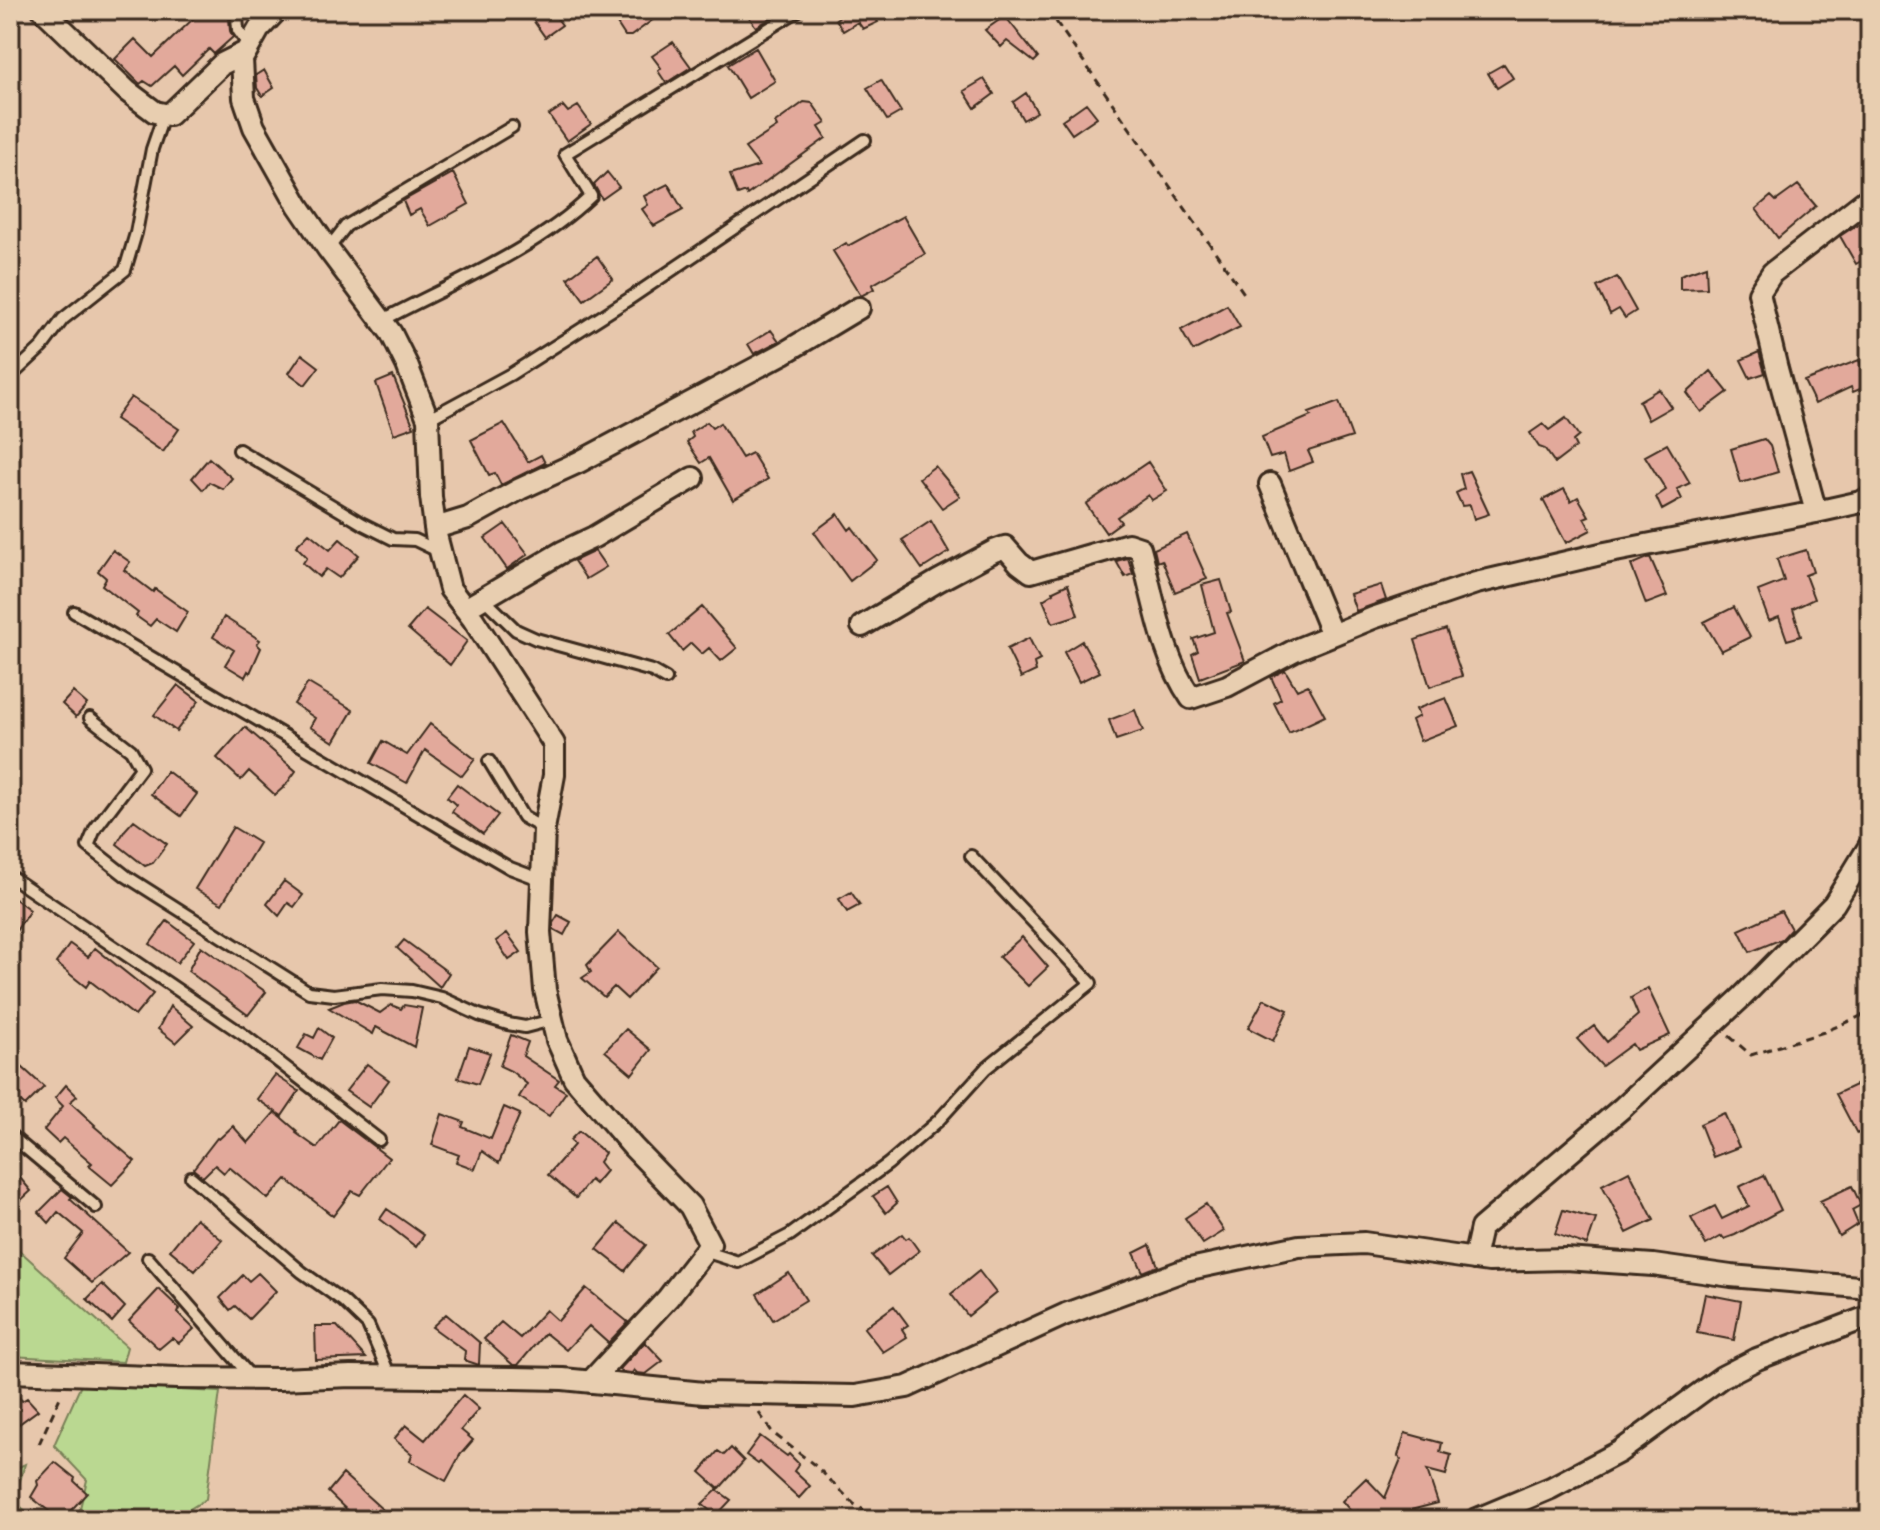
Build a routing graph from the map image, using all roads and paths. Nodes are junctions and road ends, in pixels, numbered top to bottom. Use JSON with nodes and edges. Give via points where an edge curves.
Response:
{"nodes":[{"id":1,"x":43,"y":10,"type":"edge"},
{"id":2,"x":232,"y":10,"type":"edge"},
{"id":3,"x":277,"y":10,"type":"edge"},
{"id":4,"x":799,"y":10,"type":"edge"},
{"id":5,"x":1048,"y":10,"type":"edge"},
{"id":6,"x":248,"y":49,"type":"junction"},
{"id":7,"x":164,"y":114,"type":"junction"},
{"id":8,"x":512,"y":127,"type":"dead end"},
{"id":9,"x":865,"y":140,"type":"dead end"},
{"id":10,"x":1870,"y":197,"type":"edge"},
{"id":11,"x":328,"y":249,"type":"junction"},
{"id":12,"x":1245,"y":295,"type":"dead end"},
{"id":13,"x":859,"y":308,"type":"dead end"},
{"id":14,"x":381,"y":321,"type":"junction"},
{"id":15,"x":10,"y":377,"type":"edge"},
{"id":16,"x":428,"y":419,"type":"junction"},
{"id":17,"x":239,"y":450,"type":"dead end"},
{"id":18,"x":693,"y":478,"type":"dead end"},
{"id":19,"x":1270,"y":484,"type":"dead end"},
{"id":20,"x":1870,"y":497,"type":"edge"},
{"id":21,"x":1816,"y":512,"type":"junction"},
{"id":22,"x":435,"y":528,"type":"junction"},
{"id":23,"x":440,"y":552,"type":"junction"},
{"id":24,"x":483,"y":598,"type":"junction"},
{"id":25,"x":465,"y":609,"type":"junction"},
{"id":26,"x":74,"y":612,"type":"dead end"},
{"id":27,"x":862,"y":626,"type":"dead end"},
{"id":28,"x":1332,"y":635,"type":"junction"},
{"id":29,"x":666,"y":679,"type":"dead end"},
{"id":30,"x":90,"y":718,"type":"dead end"},
{"id":31,"x":489,"y":761,"type":"dead end"},
{"id":32,"x":544,"y":829,"type":"junction"},
{"id":33,"x":1870,"y":845,"type":"edge"},
{"id":34,"x":971,"y":856,"type":"dead end"},
{"id":35,"x":10,"y":876,"type":"edge"},
{"id":36,"x":542,"y":880,"type":"junction"},
{"id":37,"x":1870,"y":1012,"type":"edge"},
{"id":38,"x":552,"y":1020,"type":"junction"},
{"id":39,"x":1715,"y":1023,"type":"junction"},
{"id":40,"x":10,"y":1135,"type":"edge"},
{"id":41,"x":379,"y":1140,"type":"dead end"},
{"id":42,"x":191,"y":1177,"type":"dead end"},
{"id":43,"x":96,"y":1207,"type":"dead end"},
{"id":44,"x":704,"y":1251,"type":"junction"},
{"id":45,"x":148,"y":1258,"type":"dead end"},
{"id":46,"x":1474,"y":1259,"type":"junction"},
{"id":47,"x":1870,"y":1288,"type":"edge"},
{"id":48,"x":1870,"y":1316,"type":"edge"},
{"id":49,"x":10,"y":1372,"type":"edge"},
{"id":50,"x":70,"y":1375,"type":"junction"},
{"id":51,"x":390,"y":1377,"type":"junction"},
{"id":52,"x":252,"y":1378,"type":"junction"},
{"id":53,"x":590,"y":1382,"type":"junction"},
{"id":54,"x":745,"y":1394,"type":"junction"},
{"id":55,"x":39,"y":1444,"type":"dead end"},
{"id":56,"x":867,"y":1520,"type":"edge"},
{"id":57,"x":1475,"y":1520,"type":"edge"}],
"edges":[{"from":1,"to":7,"type":"street","via":[[127,91]]},
{"from":2,"to":6,"type":"lane"},
{"from":3,"to":6,"type":"street"},
{"from":4,"to":14,"type":"lane","via":[[565,154],[591,196],[550,229]]},
{"from":5,"to":12,"type":"path"},
{"from":6,"to":7,"type":"street","via":[[222,64],[169,115]]},
{"from":6,"to":11,"type":"street","via":[[242,59],[244,98],[254,127]]},
{"from":7,"to":15,"type":"lane","via":[[125,270],[63,319]]},
{"from":8,"to":11,"type":"lane","via":[[346,226]]},
{"from":9,"to":16,"type":"lane","via":[[629,299]]},
{"from":10,"to":21,"type":"street","via":[[1772,273],[1759,293]]},
{"from":11,"to":14,"type":"street"},
{"from":13,"to":22,"type":"street","via":[[579,462],[468,518]]},
{"from":14,"to":16,"type":"street","via":[[407,365]]},
{"from":16,"to":22,"type":"street"},
{"from":17,"to":23,"type":"lane","via":[[383,534]]},
{"from":18,"to":24,"type":"street"},
{"from":19,"to":28,"type":"street"},
{"from":20,"to":21,"type":"street"},
{"from":21,"to":28,"type":"street","via":[[1476,583]]},
{"from":22,"to":23,"type":"street"},
{"from":23,"to":25,"type":"street","via":[[450,589]]},
{"from":24,"to":25,"type":"street"},
{"from":24,"to":29,"type":"lane","via":[[516,630],[536,639]]},
{"from":25,"to":32,"type":"street","via":[[554,744]]},
{"from":26,"to":36,"type":"lane","via":[[510,868]]},
{"from":27,"to":28,"type":"street","via":[[1005,547],[1031,572],[1128,544],[1140,548],[1178,679],[1191,698]]},
{"from":30,"to":38,"type":"lane","via":[[131,750],[141,768],[88,846],[126,876],[309,992],[412,991],[508,1024],[525,1027]]},
{"from":31,"to":32,"type":"lane","via":[[523,817]]},
{"from":32,"to":36,"type":"street"},
{"from":33,"to":39,"type":"street","via":[[1834,904]]},
{"from":34,"to":44,"type":"lane","via":[[1091,983],[986,1068],[938,1121],[888,1164],[790,1235],[738,1262]]},
{"from":35,"to":41,"type":"lane","via":[[244,1035]]},
{"from":36,"to":38,"type":"street","via":[[540,932]]},
{"from":37,"to":39,"type":"path","via":[[1751,1055]]},
{"from":38,"to":44,"type":"street","via":[[574,1078],[690,1206],[710,1244]]},
{"from":39,"to":46,"type":"street","via":[[1481,1228]]},
{"from":40,"to":43,"type":"lane"},
{"from":42,"to":51,"type":"lane","via":[[368,1325]]},
{"from":44,"to":53,"type":"street"},
{"from":45,"to":52,"type":"lane"},
{"from":46,"to":47,"type":"street","via":[[1653,1265]]},
{"from":46,"to":54,"type":"street","via":[[1364,1243],[1299,1246],[1185,1270],[1066,1314],[907,1387],[855,1396]]},
{"from":48,"to":57,"type":"street","via":[[1745,1365],[1619,1452]]},
{"from":49,"to":50,"type":"street"},
{"from":50,"to":52,"type":"street"},
{"from":50,"to":55,"type":"path"},
{"from":51,"to":52,"type":"street"},
{"from":51,"to":53,"type":"street"},
{"from":53,"to":54,"type":"street"},
{"from":54,"to":56,"type":"path","via":[[773,1433],[817,1467]]}]}
